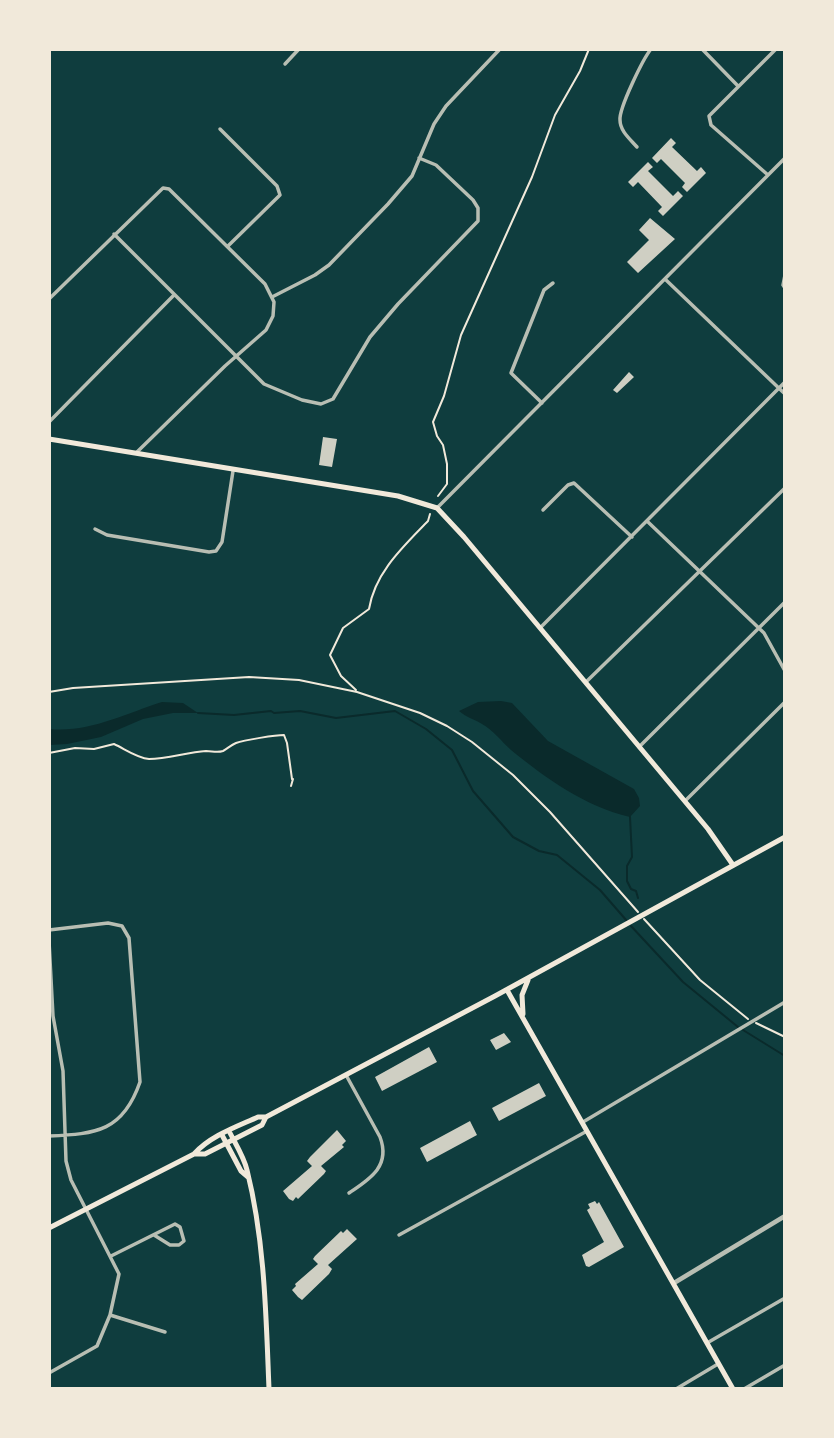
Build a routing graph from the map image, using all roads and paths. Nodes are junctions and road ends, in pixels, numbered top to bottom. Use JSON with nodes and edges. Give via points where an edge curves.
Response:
{"nodes":[{"id":1,"x":299,"y":49,"type":"edge"},
{"id":2,"x":500,"y":49,"type":"edge"},
{"id":3,"x":589,"y":49,"type":"edge"},
{"id":4,"x":650,"y":49,"type":"edge"},
{"id":5,"x":702,"y":49,"type":"edge"},
{"id":6,"x":776,"y":49,"type":"edge"},
{"id":7,"x":285,"y":64,"type":"dead end"},
{"id":8,"x":738,"y":86,"type":"junction"},
{"id":9,"x":220,"y":129,"type":"dead end"},
{"id":10,"x":637,"y":147,"type":"dead end"},
{"id":11,"x":419,"y":158,"type":"junction"},
{"id":12,"x":785,"y":158,"type":"edge"},
{"id":13,"x":768,"y":175,"type":"junction"},
{"id":14,"x":114,"y":234,"type":"junction"},
{"id":15,"x":228,"y":246,"type":"junction"},
{"id":16,"x":785,"y":275,"type":"edge"},
{"id":17,"x":666,"y":280,"type":"junction"},
{"id":18,"x":553,"y":283,"type":"dead end"},
{"id":19,"x":785,"y":288,"type":"edge"},
{"id":20,"x":174,"y":295,"type":"junction"},
{"id":21,"x":272,"y":296,"type":"junction"},
{"id":22,"x":49,"y":299,"type":"edge"},
{"id":23,"x":237,"y":358,"type":"junction"},
{"id":24,"x":785,"y":382,"type":"edge"},
{"id":25,"x":779,"y":389,"type":"junction"},
{"id":26,"x":785,"y":394,"type":"edge"},
{"id":27,"x":542,"y":402,"type":"junction"},
{"id":28,"x":49,"y":422,"type":"edge"},
{"id":29,"x":49,"y":439,"type":"edge"},
{"id":30,"x":136,"y":454,"type":"junction"},
{"id":31,"x":233,"y":471,"type":"junction"},
{"id":32,"x":785,"y":488,"type":"edge"},
{"id":33,"x":438,"y":496,"type":"dead end"},
{"id":34,"x":436,"y":508,"type":"junction"},
{"id":35,"x":543,"y":510,"type":"dead end"},
{"id":36,"x":430,"y":514,"type":"dead end"},
{"id":37,"x":648,"y":522,"type":"junction"},
{"id":38,"x":95,"y":529,"type":"dead end"},
{"id":39,"x":632,"y":537,"type":"junction"},
{"id":40,"x":699,"y":572,"type":"junction"},
{"id":41,"x":785,"y":602,"type":"edge"},
{"id":42,"x":540,"y":628,"type":"junction"},
{"id":43,"x":758,"y":628,"type":"junction"},
{"id":44,"x":785,"y":671,"type":"edge"},
{"id":45,"x":586,"y":682,"type":"junction"},
{"id":46,"x":49,"y":692,"type":"edge"},
{"id":47,"x":357,"y":692,"type":"junction"},
{"id":48,"x":785,"y":702,"type":"edge"},
{"id":49,"x":639,"y":747,"type":"junction"},
{"id":50,"x":49,"y":753,"type":"edge"},
{"id":51,"x":291,"y":786,"type":"dead end"},
{"id":52,"x":685,"y":801,"type":"junction"},
{"id":53,"x":785,"y":837,"type":"edge"},
{"id":54,"x":733,"y":865,"type":"junction"},
{"id":55,"x":49,"y":930,"type":"edge"},
{"id":56,"x":49,"y":941,"type":"edge"},
{"id":57,"x":528,"y":978,"type":"junction"},
{"id":58,"x":508,"y":990,"type":"junction"},
{"id":59,"x":785,"y":1002,"type":"edge"},
{"id":60,"x":523,"y":1017,"type":"junction"},
{"id":61,"x":750,"y":1023,"type":"junction"},
{"id":62,"x":785,"y":1037,"type":"edge"},
{"id":63,"x":346,"y":1075,"type":"junction"},
{"id":64,"x":265,"y":1117,"type":"junction"},
{"id":65,"x":583,"y":1122,"type":"junction"},
{"id":66,"x":229,"y":1131,"type":"junction"},
{"id":67,"x":588,"y":1131,"type":"junction"},
{"id":68,"x":222,"y":1135,"type":"junction"},
{"id":69,"x":49,"y":1136,"type":"edge"},
{"id":70,"x":64,"y":1136,"type":"junction"},
{"id":71,"x":233,"y":1139,"type":"junction"},
{"id":72,"x":226,"y":1143,"type":"junction"},
{"id":73,"x":194,"y":1154,"type":"junction"},
{"id":74,"x":248,"y":1177,"type":"junction"},
{"id":75,"x":349,"y":1193,"type":"dead end"},
{"id":76,"x":85,"y":1209,"type":"junction"},
{"id":77,"x":785,"y":1216,"type":"edge"},
{"id":78,"x":49,"y":1228,"type":"edge"},
{"id":79,"x":154,"y":1235,"type":"junction"},
{"id":80,"x":399,"y":1235,"type":"dead end"},
{"id":81,"x":110,"y":1257,"type":"junction"},
{"id":82,"x":674,"y":1283,"type":"junction"},
{"id":83,"x":785,"y":1298,"type":"edge"},
{"id":84,"x":110,"y":1315,"type":"junction"},
{"id":85,"x":165,"y":1332,"type":"dead end"},
{"id":86,"x":707,"y":1343,"type":"junction"},
{"id":87,"x":718,"y":1364,"type":"junction"},
{"id":88,"x":785,"y":1365,"type":"edge"},
{"id":89,"x":49,"y":1373,"type":"edge"},
{"id":90,"x":269,"y":1389,"type":"edge"},
{"id":91,"x":676,"y":1389,"type":"edge"},
{"id":92,"x":733,"y":1389,"type":"edge"},
{"id":93,"x":744,"y":1389,"type":"edge"}],
"edges":[{"from":1,"to":7,"type":"street"},
{"from":2,"to":11,"type":"street","via":[[446,106]]},
{"from":3,"to":33,"type":"path","via":[[555,115],[461,335],[433,422],[447,464],[447,484]]},
{"from":4,"to":10,"type":"street","via":[[619,117],[622,129]]},
{"from":5,"to":8,"type":"street"},
{"from":6,"to":8,"type":"street"},
{"from":8,"to":13,"type":"street","via":[[709,116],[711,125]]},
{"from":9,"to":15,"type":"street","via":[[277,186],[280,195]]},
{"from":11,"to":21,"type":"street","via":[[412,176],[328,265]]},
{"from":11,"to":23,"type":"street","via":[[436,165],[473,200],[478,221],[370,337],[333,399],[321,404],[287,395],[264,384]]},
{"from":12,"to":13,"type":"street"},
{"from":13,"to":17,"type":"street"},
{"from":14,"to":15,"type":"street","via":[[163,188]]},
{"from":14,"to":20,"type":"street"},
{"from":14,"to":22,"type":"street"},
{"from":15,"to":21,"type":"street"},
{"from":16,"to":19,"type":"street"},
{"from":17,"to":25,"type":"street"},
{"from":17,"to":27,"type":"street"},
{"from":18,"to":27,"type":"street","via":[[544,290],[511,373]]},
{"from":20,"to":23,"type":"street"},
{"from":20,"to":28,"type":"street"},
{"from":21,"to":23,"type":"street","via":[[273,316],[266,330]]},
{"from":23,"to":30,"type":"street"},
{"from":24,"to":25,"type":"street"},
{"from":25,"to":26,"type":"street"},
{"from":25,"to":37,"type":"street"},
{"from":27,"to":34,"type":"street"},
{"from":29,"to":30,"type":"main road"},
{"from":30,"to":31,"type":"main road"},
{"from":31,"to":34,"type":"main road","via":[[398,496]]},
{"from":31,"to":38,"type":"street","via":[[222,542],[216,551],[107,535]]},
{"from":32,"to":40,"type":"street"},
{"from":34,"to":42,"type":"main road"},
{"from":35,"to":39,"type":"street","via":[[574,484]]},
{"from":36,"to":47,"type":"path","via":[[391,559],[371,595],[369,609],[343,628],[330,655]]},
{"from":37,"to":39,"type":"street"},
{"from":37,"to":40,"type":"street"},
{"from":39,"to":42,"type":"street"},
{"from":40,"to":43,"type":"street"},
{"from":40,"to":45,"type":"street"},
{"from":41,"to":43,"type":"street"},
{"from":42,"to":45,"type":"main road"},
{"from":43,"to":44,"type":"street"},
{"from":43,"to":49,"type":"street"},
{"from":45,"to":49,"type":"main road"},
{"from":46,"to":47,"type":"path","via":[[248,677],[299,680]]},
{"from":47,"to":61,"type":"path","via":[[447,726],[513,775],[700,980]]},
{"from":48,"to":52,"type":"street"},
{"from":49,"to":52,"type":"main road"},
{"from":50,"to":51,"type":"path","via":[[114,744],[150,759],[171,758],[279,735],[288,743]]},
{"from":52,"to":54,"type":"main road"},
{"from":53,"to":54,"type":"main road"},
{"from":54,"to":57,"type":"main road"},
{"from":55,"to":70,"type":"street","via":[[108,923],[122,926],[129,938],[140,1060],[140,1082],[118,1120],[99,1130]]},
{"from":56,"to":70,"type":"street","via":[[53,1016],[63,1071]]},
{"from":57,"to":58,"type":"main road"},
{"from":57,"to":60,"type":"main road","via":[[522,995]]},
{"from":58,"to":60,"type":"main road"},
{"from":58,"to":63,"type":"main road"},
{"from":59,"to":61,"type":"street"},
{"from":60,"to":65,"type":"main road"},
{"from":61,"to":62,"type":"path"},
{"from":61,"to":65,"type":"street"},
{"from":63,"to":64,"type":"main road"},
{"from":63,"to":75,"type":"street","via":[[383,1149],[377,1172]]},
{"from":64,"to":66,"type":"main road"},
{"from":64,"to":71,"type":"main road","via":[[262,1125]]},
{"from":65,"to":67,"type":"main road"},
{"from":66,"to":68,"type":"main road"},
{"from":66,"to":71,"type":"main road"},
{"from":67,"to":80,"type":"street"},
{"from":67,"to":82,"type":"main road"},
{"from":68,"to":72,"type":"main road"},
{"from":68,"to":73,"type":"main road"},
{"from":69,"to":70,"type":"street"},
{"from":70,"to":76,"type":"street","via":[[71,1180]]},
{"from":71,"to":72,"type":"main road"},
{"from":71,"to":74,"type":"main road"},
{"from":72,"to":73,"type":"main road","via":[[205,1154]]},
{"from":72,"to":74,"type":"main road"},
{"from":73,"to":76,"type":"main road"},
{"from":74,"to":90,"type":"main road","via":[[257,1214]]},
{"from":76,"to":78,"type":"main road"},
{"from":76,"to":81,"type":"street"},
{"from":77,"to":82,"type":"street"},
{"from":79,"to":79,"type":"street","via":[[170,1245],[184,1241],[175,1224]]},
{"from":79,"to":81,"type":"street"},
{"from":81,"to":84,"type":"street","via":[[119,1274]]},
{"from":82,"to":86,"type":"main road"},
{"from":83,"to":86,"type":"street"},
{"from":84,"to":85,"type":"street"},
{"from":84,"to":89,"type":"street","via":[[97,1346]]},
{"from":86,"to":87,"type":"main road"},
{"from":87,"to":91,"type":"street"},
{"from":87,"to":92,"type":"main road"},
{"from":88,"to":93,"type":"street"}]}
